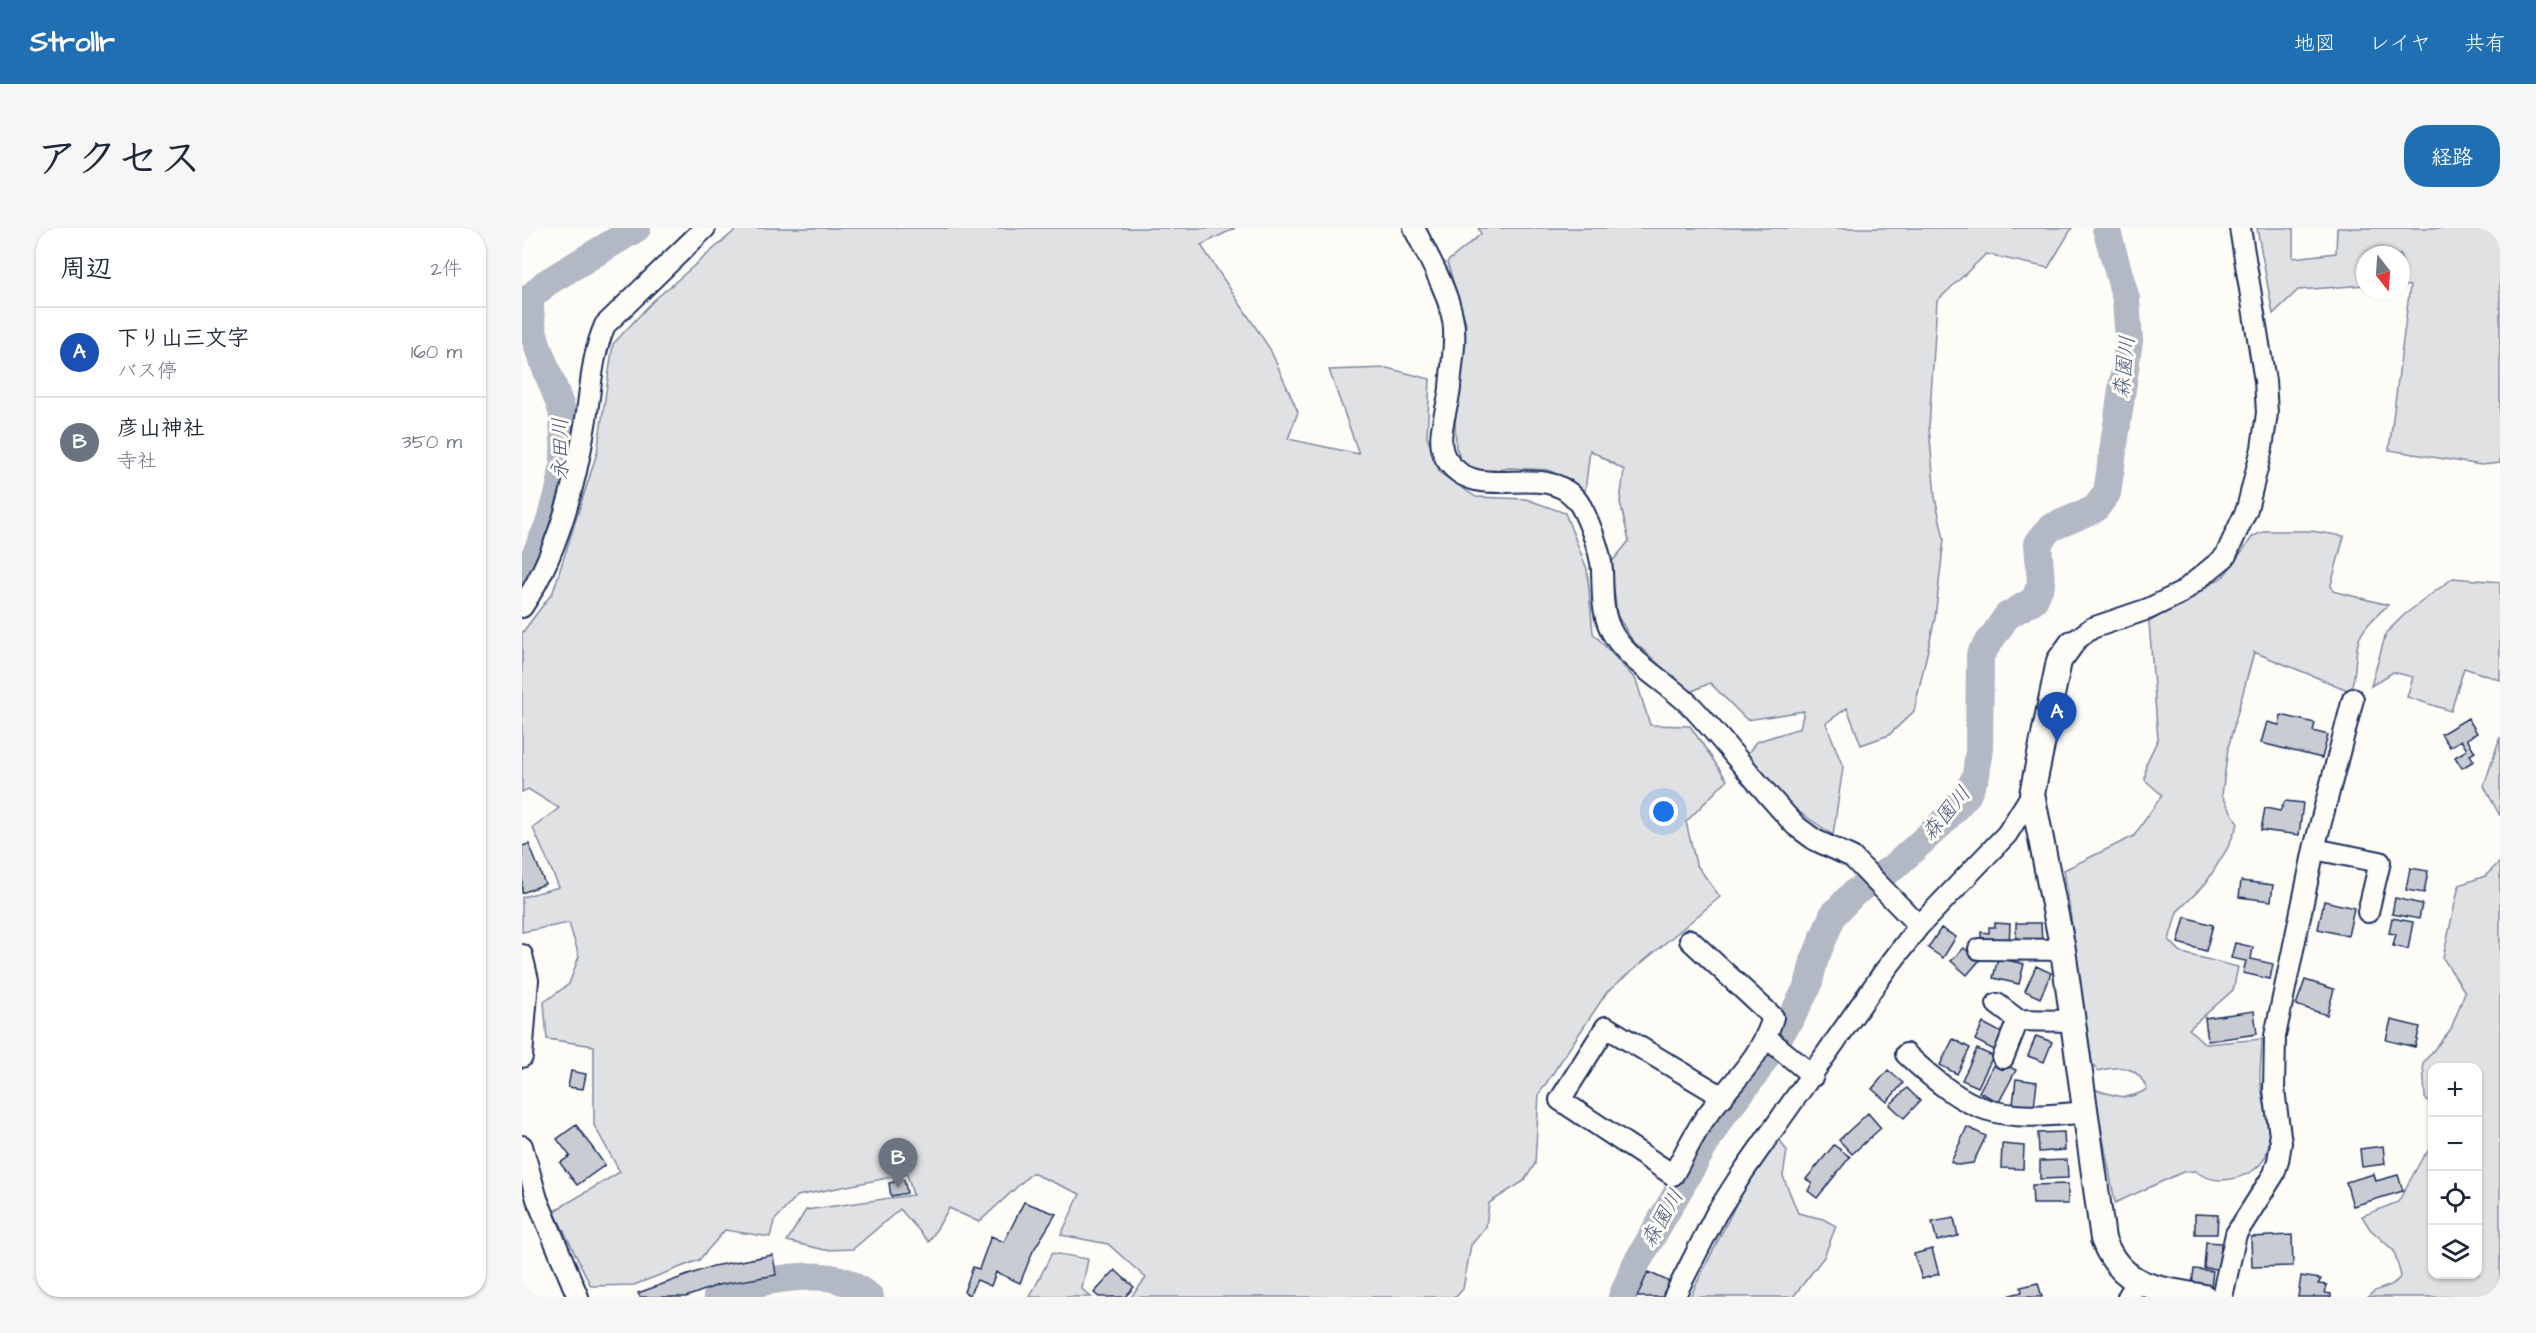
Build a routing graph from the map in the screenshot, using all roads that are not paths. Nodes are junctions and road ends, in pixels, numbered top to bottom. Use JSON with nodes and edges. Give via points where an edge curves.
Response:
{"nodes":[{"id":1,"x":705,"y":228,"type":"edge"},
{"id":2,"x":1414,"y":228,"type":"edge"},
{"id":3,"x":2240,"y":228,"type":"edge"},
{"id":4,"x":522,"y":607,"type":"edge"},
{"id":5,"x":2072,"y":643,"type":"joint"},
{"id":6,"x":2353,"y":699,"type":"dead end"},
{"id":7,"x":2032,"y":794,"type":"junction"},
{"id":8,"x":2314,"y":849,"type":"junction"},
{"id":9,"x":2368,"y":912,"type":"dead end"},
{"id":10,"x":1919,"y":926,"type":"junction"},
{"id":11,"x":1690,"y":940,"type":"dead end"},
{"id":12,"x":1979,"y":949,"type":"dead end"},
{"id":13,"x":2062,"y":950,"type":"junction"},
{"id":14,"x":522,"y":956,"type":"edge"},
{"id":15,"x":1996,"y":1004,"type":"dead end"},
{"id":16,"x":2018,"y":1020,"type":"junction"},
{"id":17,"x":2072,"y":1021,"type":"junction"},
{"id":18,"x":1767,"y":1038,"type":"junction"},
{"id":19,"x":1906,"y":1054,"type":"dead end"},
{"id":20,"x":522,"y":1057,"type":"edge"},
{"id":21,"x":2003,"y":1058,"type":"dead end"},
{"id":22,"x":1813,"y":1076,"type":"junction"},
{"id":23,"x":1723,"y":1097,"type":"junction"},
{"id":24,"x":2085,"y":1112,"type":"junction"},
{"id":25,"x":522,"y":1146,"type":"edge"},
{"id":26,"x":2132,"y":1290,"type":"edge"},
{"id":27,"x":579,"y":1297,"type":"edge"},
{"id":28,"x":1674,"y":1297,"type":"edge"},
{"id":29,"x":2204,"y":1297,"type":"edge"},
{"id":30,"x":2222,"y":1297,"type":"edge"}],
"edges":[{"from":1,"to":4,"type":"street","via":[[605,325],[591,372],[579,462],[537,584]]},
{"from":2,"to":10,"type":"street","via":[[1454,321],[1450,391],[1441,442],[1446,459],[1470,480],[1523,480],[1555,486],[1575,498],[1588,522],[1602,567],[1602,602],[1613,634],[1626,651],[1693,709],[1796,826],[1815,840],[1852,857]]},
{"from":3,"to":5,"type":"street","via":[[2267,413],[2247,509],[2225,557],[2181,593],[2092,628]]},
{"from":5,"to":7,"type":"street","via":[[2059,661]]},
{"from":6,"to":8,"type":"street"},
{"from":7,"to":10,"type":"street","via":[[2002,840]]},
{"from":7,"to":13,"type":"street"},
{"from":8,"to":9,"type":"street","via":[[2380,862]]},
{"from":8,"to":30,"type":"street","via":[[2275,1036],[2274,1090],[2281,1143],[2278,1161],[2269,1183],[2236,1234]]},
{"from":10,"to":22,"type":"street"},
{"from":11,"to":18,"type":"street","via":[[1773,1017]]},
{"from":12,"to":13,"type":"street"},
{"from":13,"to":17,"type":"street"},
{"from":14,"to":20,"type":"street","via":[[528,980]]},
{"from":15,"to":16,"type":"street"},
{"from":16,"to":17,"type":"street"},
{"from":16,"to":21,"type":"street"},
{"from":17,"to":24,"type":"street"},
{"from":18,"to":22,"type":"street"},
{"from":18,"to":23,"type":"street"},
{"from":19,"to":24,"type":"street","via":[[1940,1086],[1994,1112],[2037,1117]]},
{"from":22,"to":28,"type":"street","via":[[1716,1214]]},
{"from":23,"to":23,"type":"street","via":[[1703,1122],[1673,1175],[1560,1100],[1606,1027]]},
{"from":24,"to":26,"type":"street","via":[[2103,1239]]},
{"from":25,"to":27,"type":"street","via":[[537,1199]]},
{"from":26,"to":29,"type":"street"}]}
